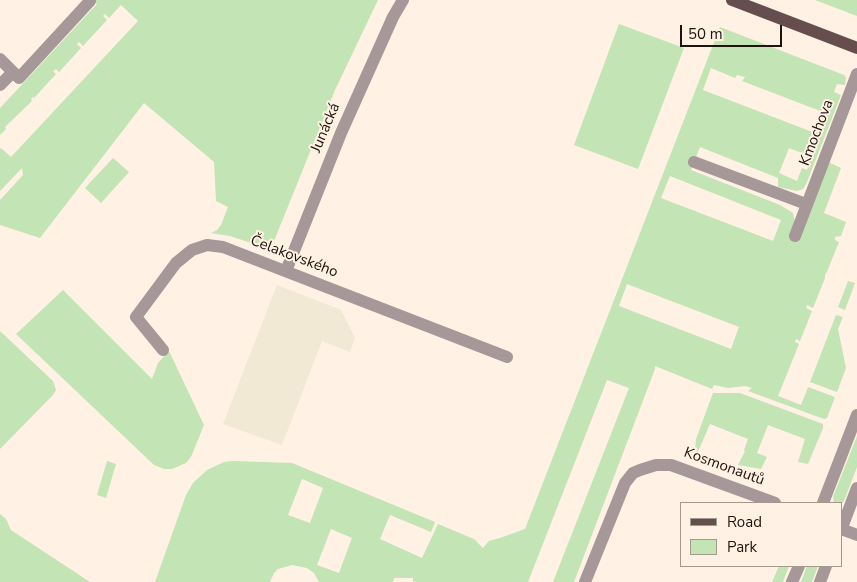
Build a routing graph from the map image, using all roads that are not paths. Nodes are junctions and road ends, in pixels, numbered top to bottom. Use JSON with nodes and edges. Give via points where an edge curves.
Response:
{"nodes":[{"id":1,"x":403,"y":0,"type":"edge"},
{"id":2,"x":732,"y":0,"type":"edge"},
{"id":3,"x":90,"y":1,"type":"edge"},
{"id":4,"x":857,"y":48,"type":"edge"},
{"id":5,"x":0,"y":59,"type":"edge"},
{"id":6,"x":13,"y":72,"type":"junction"},
{"id":7,"x":857,"y":74,"type":"edge"},
{"id":8,"x":0,"y":85,"type":"edge"},
{"id":9,"x":694,"y":162,"type":"dead end"},
{"id":10,"x":806,"y":204,"type":"junction"},
{"id":11,"x":795,"y":236,"type":"dead end"},
{"id":12,"x":286,"y":271,"type":"junction"},
{"id":13,"x":163,"y":350,"type":"dead end"},
{"id":14,"x":507,"y":357,"type":"dead end"},
{"id":15,"x":857,"y":415,"type":"edge"},
{"id":16,"x":857,"y":488,"type":"edge"},
{"id":17,"x":772,"y":502,"type":"edge"},
{"id":18,"x":823,"y":502,"type":"edge"},
{"id":19,"x":842,"y":526,"type":"edge"},
{"id":20,"x":842,"y":529,"type":"edge"},
{"id":21,"x":857,"y":535,"type":"edge"},
{"id":22,"x":799,"y":567,"type":"edge"},
{"id":23,"x":826,"y":567,"type":"edge"},
{"id":24,"x":585,"y":582,"type":"edge"},
{"id":25,"x":792,"y":582,"type":"edge"},
{"id":26,"x":820,"y":582,"type":"edge"}],
"edges":[{"from":1,"to":12,"type":"street","name":"Junácká","via":[[341,133]]},
{"from":2,"to":4,"type":"main road"},
{"from":3,"to":6,"type":"street","via":[[19,78]]},
{"from":5,"to":6,"type":"street"},
{"from":6,"to":8,"type":"street"},
{"from":7,"to":10,"type":"street","name":"Kmochova"},
{"from":9,"to":10,"type":"street"},
{"from":10,"to":11,"type":"street","name":"Kmochova"},
{"from":12,"to":13,"type":"street","name":"Čelakovského","via":[[223,247],[207,245],[192,250],[176,263],[136,317]]},
{"from":12,"to":14,"type":"street","name":"Čelakovského"},
{"from":15,"to":18,"type":"street"},
{"from":16,"to":19,"type":"street"},
{"from":17,"to":24,"type":"street","name":"Kosmonautů","via":[[671,465],[640,470],[624,483]]},
{"from":20,"to":21,"type":"street"},
{"from":22,"to":25,"type":"street"},
{"from":23,"to":26,"type":"street"}]}
